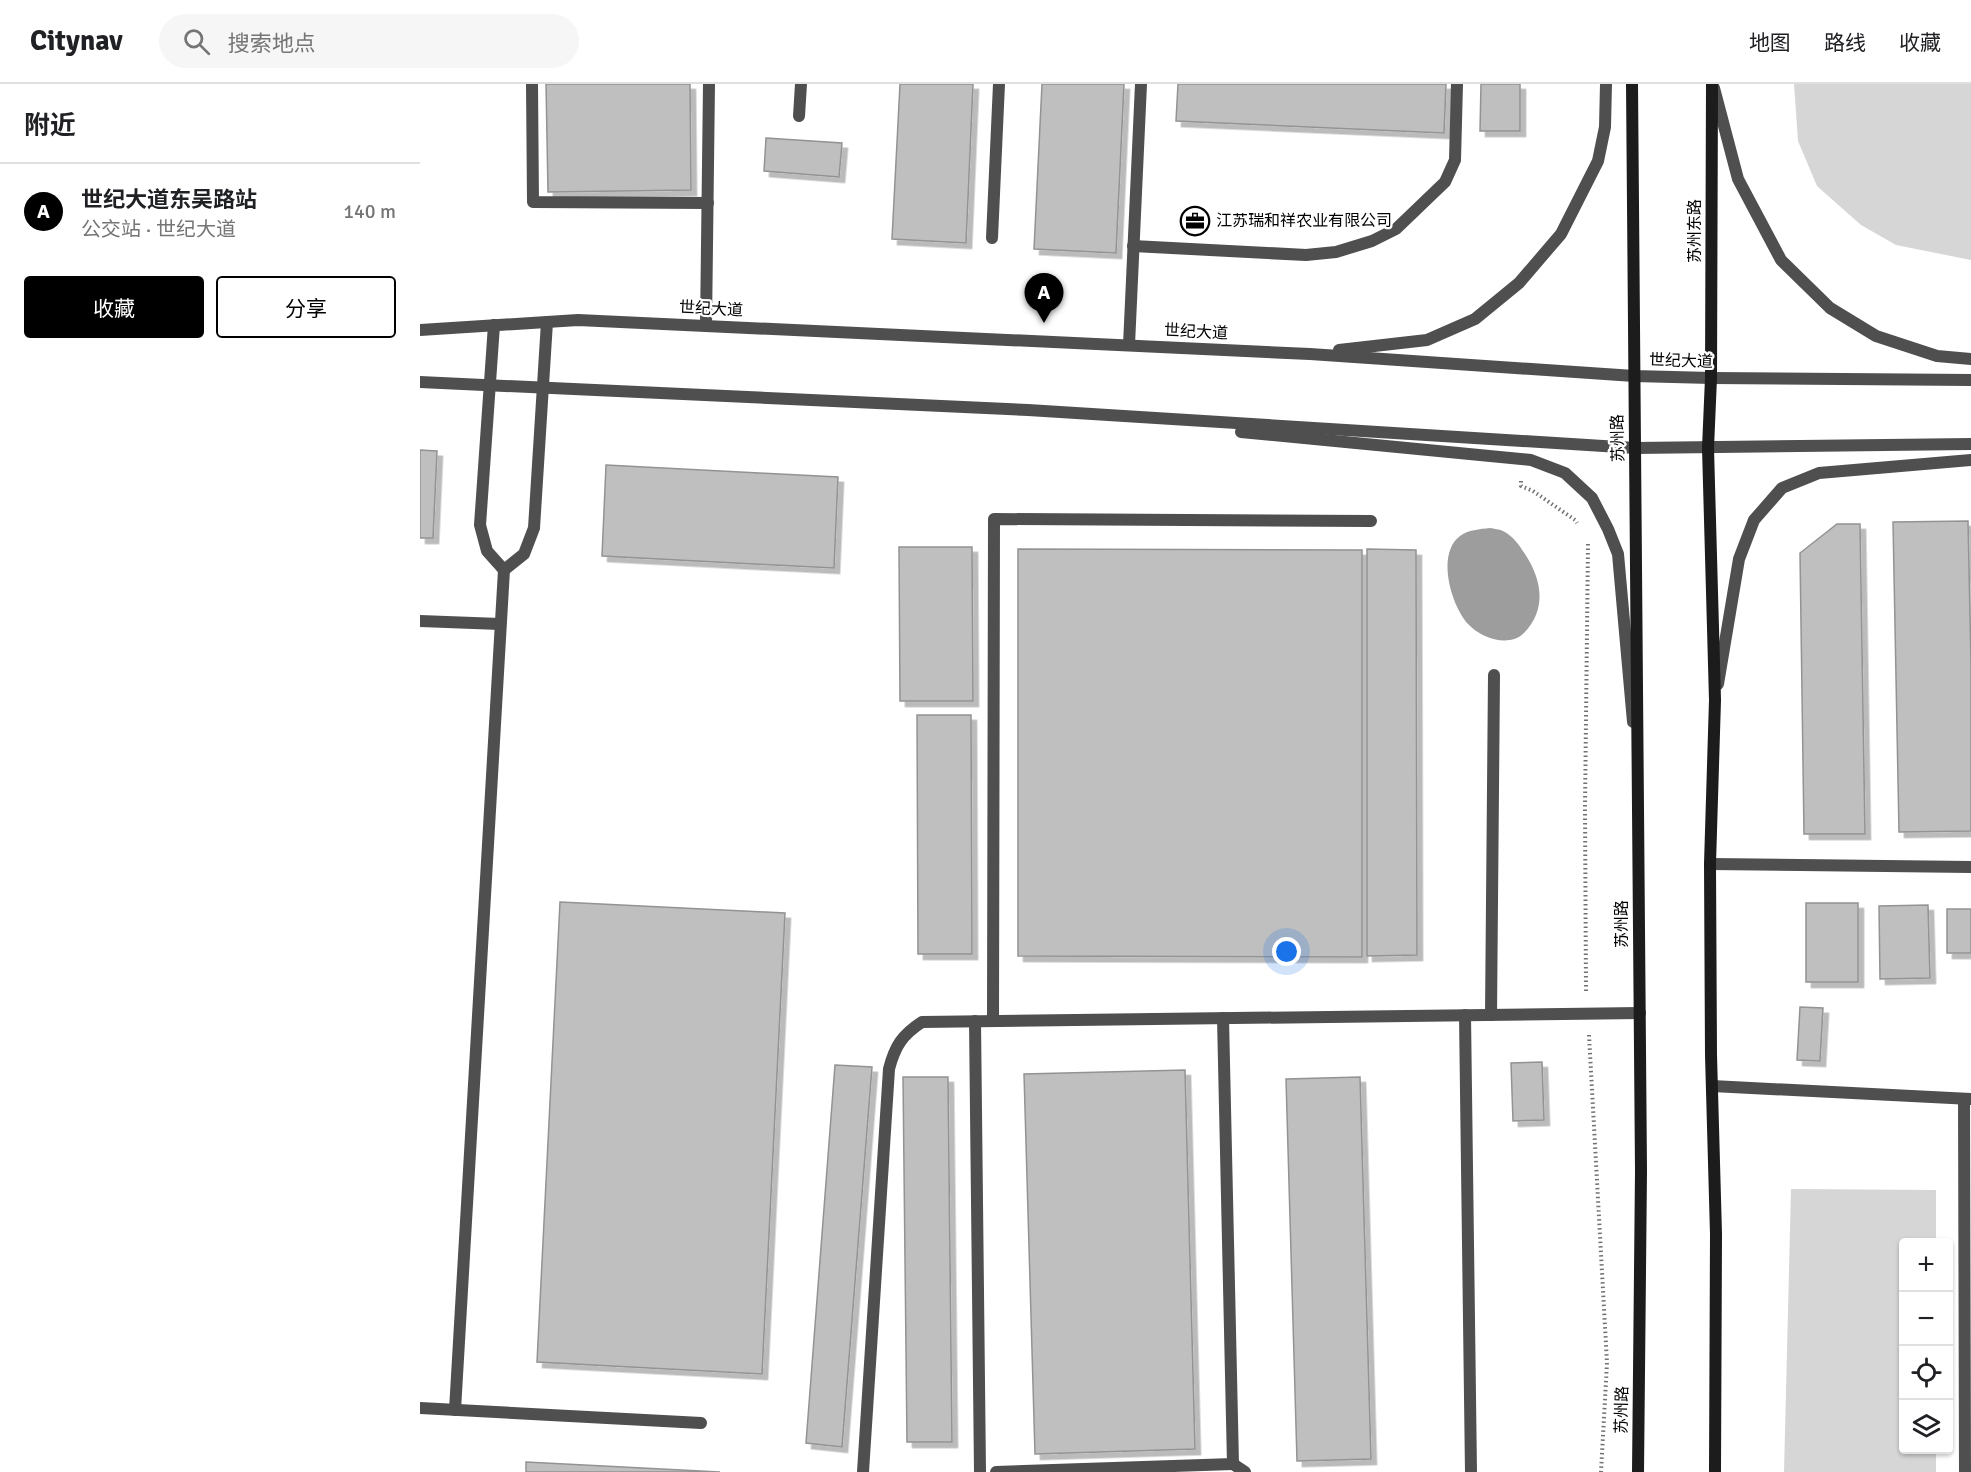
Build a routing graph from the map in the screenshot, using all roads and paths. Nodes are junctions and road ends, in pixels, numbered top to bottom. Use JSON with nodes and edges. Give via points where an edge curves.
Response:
{"nodes":[{"id":1,"x":532,"y":84,"type":"edge"},
{"id":2,"x":709,"y":84,"type":"edge"},
{"id":3,"x":801,"y":84,"type":"edge"},
{"id":4,"x":999,"y":84,"type":"edge"},
{"id":5,"x":1141,"y":84,"type":"edge"},
{"id":6,"x":1457,"y":84,"type":"edge"},
{"id":7,"x":1606,"y":84,"type":"edge"},
{"id":8,"x":1632,"y":84,"type":"edge"},
{"id":9,"x":1712,"y":84,"type":"edge"},
{"id":10,"x":799,"y":116,"type":"dead end"},
{"id":11,"x":708,"y":203,"type":"junction"},
{"id":12,"x":992,"y":238,"type":"dead end"},
{"id":13,"x":1133,"y":246,"type":"junction"},
{"id":14,"x":547,"y":321,"type":"junction"},
{"id":15,"x":494,"y":325,"type":"junction"},
{"id":16,"x":705,"y":326,"type":"junction"},
{"id":17,"x":420,"y":330,"type":"edge"},
{"id":18,"x":1129,"y":345,"type":"junction"},
{"id":19,"x":1310,"y":354,"type":"junction"},
{"id":20,"x":1971,"y":359,"type":"edge"},
{"id":21,"x":1634,"y":376,"type":"junction"},
{"id":22,"x":1710,"y":378,"type":"junction"},
{"id":23,"x":1971,"y":380,"type":"edge"},
{"id":24,"x":420,"y":382,"type":"edge"},
{"id":25,"x":490,"y":386,"type":"junction"},
{"id":26,"x":542,"y":388,"type":"junction"},
{"id":27,"x":1028,"y":410,"type":"junction"},
{"id":28,"x":1971,"y":444,"type":"edge"},
{"id":29,"x":1635,"y":448,"type":"junction"},
{"id":30,"x":1708,"y":448,"type":"junction"},
{"id":31,"x":1519,"y":459,"type":"junction"},
{"id":32,"x":1971,"y":460,"type":"edge"},
{"id":33,"x":1371,"y":521,"type":"dead end"},
{"id":34,"x":1580,"y":528,"type":"dead end"},
{"id":35,"x":1584,"y":536,"type":"dead end"},
{"id":36,"x":504,"y":570,"type":"junction"},
{"id":37,"x":420,"y":621,"type":"edge"},
{"id":38,"x":500,"y":624,"type":"junction"},
{"id":39,"x":1494,"y":675,"type":"dead end"},
{"id":40,"x":1715,"y":700,"type":"junction"},
{"id":41,"x":1638,"y":781,"type":"junction"},
{"id":42,"x":1710,"y":864,"type":"junction"},
{"id":43,"x":1971,"y":867,"type":"edge"},
{"id":44,"x":1640,"y":1013,"type":"junction"},
{"id":45,"x":1587,"y":1014,"type":"junction"},
{"id":46,"x":1465,"y":1015,"type":"junction"},
{"id":47,"x":1491,"y":1015,"type":"junction"},
{"id":48,"x":1223,"y":1018,"type":"junction"},
{"id":49,"x":975,"y":1021,"type":"junction"},
{"id":50,"x":993,"y":1021,"type":"junction"},
{"id":51,"x":1712,"y":1086,"type":"junction"},
{"id":52,"x":1967,"y":1099,"type":"edge"},
{"id":53,"x":420,"y":1408,"type":"edge"},
{"id":54,"x":455,"y":1410,"type":"junction"},
{"id":55,"x":701,"y":1423,"type":"dead end"},
{"id":56,"x":1233,"y":1464,"type":"junction"},
{"id":57,"x":863,"y":1472,"type":"edge"},
{"id":58,"x":980,"y":1472,"type":"edge"},
{"id":59,"x":996,"y":1472,"type":"edge"},
{"id":60,"x":1245,"y":1472,"type":"edge"},
{"id":61,"x":1471,"y":1472,"type":"edge"},
{"id":62,"x":1601,"y":1472,"type":"edge"},
{"id":63,"x":1638,"y":1472,"type":"edge"},
{"id":64,"x":1715,"y":1472,"type":"edge"},
{"id":65,"x":1965,"y":1472,"type":"edge"}],
"edges":[{"from":1,"to":11,"type":"street","via":[[533,202]]},
{"from":2,"to":11,"type":"street"},
{"from":3,"to":10,"type":"street"},
{"from":4,"to":12,"type":"street"},
{"from":5,"to":13,"type":"street"},
{"from":6,"to":13,"type":"street","via":[[1455,160],[1445,182],[1396,229],[1372,241],[1336,252],[1306,255]]},
{"from":7,"to":19,"type":"street","via":[[1599,161],[1561,234],[1519,283],[1475,320],[1427,340]]},
{"from":8,"to":21,"type":"main road"},
{"from":9,"to":20,"type":"street","via":[[1738,179],[1781,260],[1830,308],[1876,336],[1937,356]]},
{"from":9,"to":22,"type":"main road","name":"苏州东路"},
{"from":11,"to":16,"type":"street"},
{"from":13,"to":18,"type":"street"},
{"from":14,"to":15,"type":"street","name":"世纪大道"},
{"from":14,"to":16,"type":"street","name":"世纪大道"},
{"from":14,"to":26,"type":"street"},
{"from":15,"to":17,"type":"street","name":"世纪大道"},
{"from":15,"to":25,"type":"street"},
{"from":16,"to":18,"type":"street","name":"世纪大道"},
{"from":18,"to":19,"type":"street","name":"世纪大道"},
{"from":19,"to":21,"type":"street","name":"世纪大道"},
{"from":21,"to":22,"type":"street","name":"世纪大道"},
{"from":21,"to":29,"type":"main road","name":"苏州路"},
{"from":22,"to":23,"type":"street","name":"世纪大道"},
{"from":22,"to":30,"type":"main road"},
{"from":24,"to":25,"type":"street"},
{"from":25,"to":26,"type":"street"},
{"from":25,"to":36,"type":"street","via":[[480,525],[487,551]]},
{"from":26,"to":27,"type":"street"},
{"from":26,"to":36,"type":"street","via":[[534,528],[524,554]]},
{"from":27,"to":29,"type":"street"},
{"from":27,"to":31,"type":"street"},
{"from":28,"to":30,"type":"street"},
{"from":29,"to":30,"type":"street"},
{"from":29,"to":41,"type":"main road","name":"苏州路"},
{"from":30,"to":40,"type":"main road"},
{"from":31,"to":34,"type":"path","via":[[1521,486],[1575,520]]},
{"from":31,"to":41,"type":"street","via":[[1565,473],[1592,498],[1618,555]]},
{"from":32,"to":40,"type":"street","via":[[1819,473],[1782,488],[1754,520],[1739,559]]},
{"from":33,"to":50,"type":"street","via":[[994,519]]},
{"from":35,"to":45,"type":"path","via":[[1588,544]]},
{"from":36,"to":38,"type":"street"},
{"from":37,"to":38,"type":"street"},
{"from":38,"to":54,"type":"street"},
{"from":39,"to":47,"type":"street"},
{"from":40,"to":42,"type":"main road"},
{"from":41,"to":44,"type":"main road","name":"苏州路"},
{"from":42,"to":43,"type":"street"},
{"from":42,"to":51,"type":"main road"},
{"from":44,"to":45,"type":"street"},
{"from":44,"to":63,"type":"main road","name":"苏州路"},
{"from":45,"to":47,"type":"street"},
{"from":45,"to":62,"type":"path","via":[[1607,1363]]},
{"from":46,"to":47,"type":"street"},
{"from":46,"to":48,"type":"street"},
{"from":46,"to":61,"type":"street"},
{"from":48,"to":50,"type":"street"},
{"from":48,"to":56,"type":"street"},
{"from":49,"to":50,"type":"street"},
{"from":49,"to":57,"type":"street","via":[[922,1022],[907,1032],[894,1050],[889,1069]]},
{"from":49,"to":58,"type":"street"},
{"from":51,"to":52,"type":"street"},
{"from":51,"to":64,"type":"main road"},
{"from":52,"to":65,"type":"street"},
{"from":53,"to":54,"type":"street"},
{"from":54,"to":55,"type":"street"},
{"from":56,"to":59,"type":"street"},
{"from":56,"to":60,"type":"street"}]}
